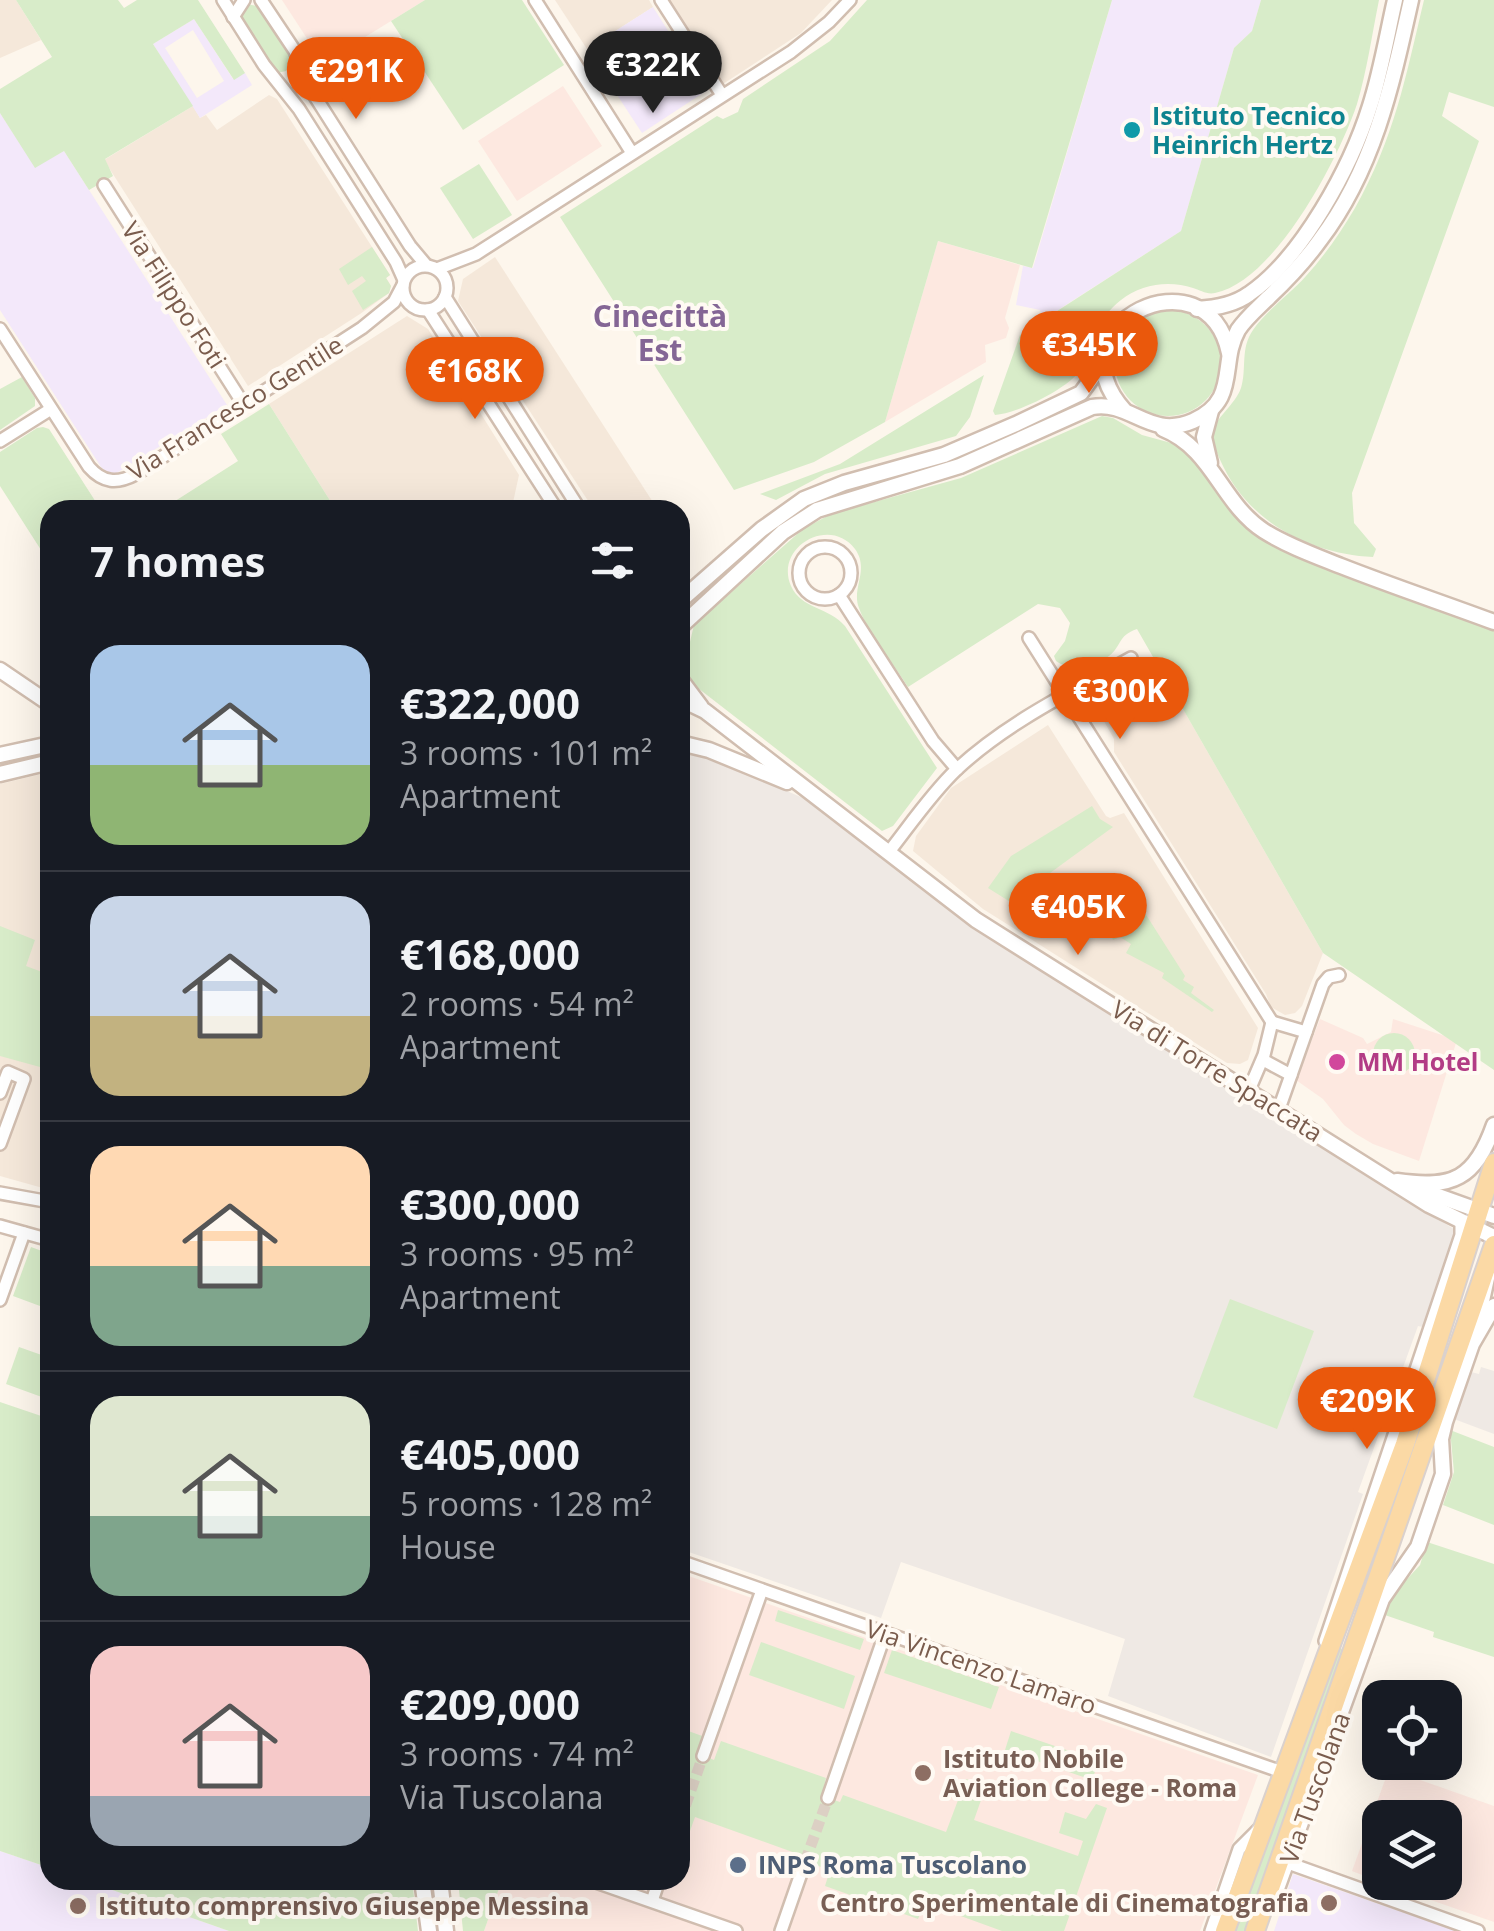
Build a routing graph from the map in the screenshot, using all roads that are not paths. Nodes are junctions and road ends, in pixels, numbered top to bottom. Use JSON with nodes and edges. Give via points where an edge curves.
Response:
{"nodes":[{"id":1,"x":223,"y":0,"type":"edge"},
{"id":2,"x":244,"y":0,"type":"edge"},
{"id":3,"x":261,"y":0,"type":"edge"},
{"id":4,"x":535,"y":0,"type":"edge"},
{"id":5,"x":662,"y":0,"type":"edge"},
{"id":6,"x":850,"y":0,"type":"edge"},
{"id":7,"x":1395,"y":0,"type":"edge"},
{"id":8,"x":1412,"y":0,"type":"edge"},
{"id":9,"x":233,"y":17,"type":"junction"},
{"id":10,"x":298,"y":60,"type":"junction"},
{"id":11,"x":276,"y":78,"type":"junction"},
{"id":12,"x":722,"y":96,"type":"junction"},
{"id":13,"x":632,"y":154,"type":"junction"},
{"id":14,"x":104,"y":184,"type":"dead end"},
{"id":15,"x":476,"y":254,"type":"junction"},
{"id":16,"x":431,"y":267,"type":"junction"},
{"id":17,"x":404,"y":283,"type":"junction"},
{"id":18,"x":446,"y":292,"type":"junction"},
{"id":19,"x":422,"y":309,"type":"junction"},
{"id":20,"x":1198,"y":309,"type":"junction"},
{"id":21,"x":368,"y":323,"type":"junction"},
{"id":22,"x":0,"y":329,"type":"edge"},
{"id":23,"x":1104,"y":360,"type":"junction"},
{"id":24,"x":1230,"y":360,"type":"junction"},
{"id":25,"x":244,"y":404,"type":"junction"},
{"id":26,"x":1212,"y":408,"type":"junction"},
{"id":27,"x":51,"y":409,"type":"junction"},
{"id":28,"x":1125,"y":411,"type":"junction"},
{"id":29,"x":1155,"y":426,"type":"junction"},
{"id":30,"x":0,"y":442,"type":"edge"},
{"id":31,"x":1210,"y":464,"type":"junction"},
{"id":32,"x":550,"y":500,"type":"edge"},
{"id":33,"x":574,"y":500,"type":"edge"},
{"id":34,"x":690,"y":592,"type":"edge"},
{"id":35,"x":839,"y":596,"type":"junction"},
{"id":36,"x":690,"y":618,"type":"edge"},
{"id":37,"x":1494,"y":622,"type":"edge"},
{"id":38,"x":1030,"y":638,"type":"dead end"},
{"id":39,"x":1132,"y":658,"type":"dead end"},
{"id":40,"x":0,"y":670,"type":"edge"},
{"id":41,"x":690,"y":692,"type":"edge"},
{"id":42,"x":1066,"y":694,"type":"junction"},
{"id":43,"x":40,"y":697,"type":"edge"},
{"id":44,"x":690,"y":704,"type":"edge"},
{"id":45,"x":704,"y":711,"type":"junction"},
{"id":46,"x":690,"y":745,"type":"edge"},
{"id":47,"x":40,"y":747,"type":"edge"},
{"id":48,"x":0,"y":755,"type":"edge"},
{"id":49,"x":40,"y":764,"type":"edge"},
{"id":50,"x":957,"y":769,"type":"junction"},
{"id":51,"x":0,"y":774,"type":"edge"},
{"id":52,"x":808,"y":790,"type":"junction"},
{"id":53,"x":888,"y":853,"type":"junction"},
{"id":54,"x":1339,"y":975,"type":"dead end"},
{"id":55,"x":1272,"y":1022,"type":"junction"},
{"id":56,"x":1306,"y":1032,"type":"junction"},
{"id":57,"x":1262,"y":1060,"type":"junction"},
{"id":58,"x":1291,"y":1075,"type":"junction"},
{"id":59,"x":1249,"y":1090,"type":"junction"},
{"id":60,"x":0,"y":1094,"type":"edge"},
{"id":61,"x":6,"y":1109,"type":"edge"},
{"id":62,"x":1279,"y":1109,"type":"junction"},
{"id":63,"x":1494,"y":1124,"type":"edge"},
{"id":64,"x":0,"y":1144,"type":"edge"},
{"id":65,"x":1494,"y":1162,"type":"edge"},
{"id":66,"x":1392,"y":1180,"type":"junction"},
{"id":67,"x":0,"y":1193,"type":"edge"},
{"id":68,"x":40,"y":1200,"type":"edge"},
{"id":69,"x":1473,"y":1223,"type":"edge"},
{"id":70,"x":0,"y":1226,"type":"edge"},
{"id":71,"x":24,"y":1233,"type":"junction"},
{"id":72,"x":40,"y":1237,"type":"edge"},
{"id":73,"x":1494,"y":1237,"type":"edge"},
{"id":74,"x":1492,"y":1252,"type":"edge"},
{"id":75,"x":0,"y":1300,"type":"edge"},
{"id":76,"x":1494,"y":1306,"type":"edge"},
{"id":77,"x":1472,"y":1344,"type":"junction"},
{"id":78,"x":690,"y":1565,"type":"edge"},
{"id":79,"x":762,"y":1590,"type":"junction"},
{"id":80,"x":886,"y":1634,"type":"junction"},
{"id":81,"x":703,"y":1756,"type":"tunnel mouth"},
{"id":82,"x":1282,"y":1772,"type":"junction"},
{"id":83,"x":828,"y":1798,"type":"tunnel mouth"},
{"id":84,"x":1261,"y":1826,"type":"junction"},
{"id":85,"x":805,"y":1862,"type":"tunnel mouth"},
{"id":86,"x":1288,"y":1863,"type":"junction"},
{"id":87,"x":424,"y":1890,"type":"edge"},
{"id":88,"x":441,"y":1890,"type":"edge"},
{"id":89,"x":620,"y":1890,"type":"edge"},
{"id":90,"x":656,"y":1890,"type":"edge"},
{"id":91,"x":652,"y":1901,"type":"junction"},
{"id":92,"x":1257,"y":1925,"type":"edge"},
{"id":93,"x":430,"y":1931,"type":"edge"},
{"id":94,"x":446,"y":1931,"type":"edge"},
{"id":95,"x":736,"y":1931,"type":"edge"},
{"id":96,"x":780,"y":1931,"type":"edge"},
{"id":97,"x":1211,"y":1931,"type":"edge"},
{"id":98,"x":1225,"y":1931,"type":"edge"},
{"id":99,"x":1478,"y":1931,"type":"edge"}],
"edges":[{"from":1,"to":9,"type":"street"},
{"from":2,"to":9,"type":"street"},
{"from":3,"to":10,"type":"street"},
{"from":4,"to":13,"type":"street"},
{"from":5,"to":12,"type":"street"},
{"from":6,"to":12,"type":"street","via":[[798,47]]},
{"from":7,"to":20,"type":"street","via":[[1368,112],[1321,210],[1254,291]]},
{"from":8,"to":24,"type":"street","via":[[1386,110],[1357,180],[1311,252],[1242,325]]},
{"from":9,"to":11,"type":"street"},
{"from":10,"to":11,"type":"street","via":[[293,74]]},
{"from":10,"to":16,"type":"street","via":[[410,246]]},
{"from":11,"to":17,"type":"street"},
{"from":12,"to":13,"type":"street"},
{"from":13,"to":15,"type":"street"},
{"from":14,"to":25,"type":"street","name":"Via Filippo Foti"},
{"from":15,"to":16,"type":"street"},
{"from":15,"to":18,"type":"street"},
{"from":16,"to":17,"type":"street","via":[[412,270]]},
{"from":16,"to":18,"type":"street"},
{"from":17,"to":19,"type":"street","via":[[406,298]]},
{"from":17,"to":21,"type":"street","name":"Via Francesco Gentile","via":[[394,302]]},
{"from":18,"to":19,"type":"street","via":[[438,306]]},
{"from":18,"to":33,"type":"street"},
{"from":19,"to":21,"type":"street","name":"Via Francesco Gentile"},
{"from":19,"to":32,"type":"street"},
{"from":20,"to":23,"type":"street","via":[[1167,302],[1137,309],[1113,332]]},
{"from":20,"to":24,"type":"street","via":[[1219,328]]},
{"from":21,"to":25,"type":"street","name":"Via Francesco Gentile"},
{"from":22,"to":27,"type":"street","name":"Via Francesco Gentile"},
{"from":23,"to":28,"type":"street","via":[[1110,390]]},
{"from":23,"to":34,"type":"street","via":[[1081,393],[1016,424],[944,455],[804,499]]},
{"from":24,"to":26,"type":"street","via":[[1226,386]]},
{"from":25,"to":27,"type":"street","name":"Via Francesco Gentile","via":[[116,481],[92,471]]},
{"from":26,"to":29,"type":"street","via":[[1182,425]]},
{"from":26,"to":31,"type":"street","via":[[1204,434]]},
{"from":27,"to":30,"type":"street"},
{"from":28,"to":29,"type":"street"},
{"from":28,"to":36,"type":"street","via":[[1092,407],[960,466],[818,510],[782,532]]},
{"from":29,"to":31,"type":"street","via":[[1192,445]]},
{"from":31,"to":37,"type":"street","via":[[1243,514],[1278,539]]},
{"from":35,"to":35,"type":"street","via":[[850,582],[850,565],[840,551],[815,548],[799,568],[802,585],[814,597]]},
{"from":35,"to":50,"type":"street"},
{"from":38,"to":42,"type":"street"},
{"from":39,"to":42,"type":"street"},
{"from":40,"to":43,"type":"street"},
{"from":41,"to":45,"type":"street","name":"Via di Torre Spaccata"},
{"from":42,"to":50,"type":"street"},
{"from":42,"to":55,"type":"street"},
{"from":44,"to":45,"type":"street","name":"Via di Torre Spaccata"},
{"from":45,"to":52,"type":"street","name":"Via di Torre Spaccata"},
{"from":46,"to":52,"type":"street"},
{"from":47,"to":48,"type":"street"},
{"from":49,"to":51,"type":"street"},
{"from":50,"to":53,"type":"street"},
{"from":52,"to":53,"type":"street","name":"Via di Torre Spaccata"},
{"from":53,"to":59,"type":"street","name":"Via di Torre Spaccata","via":[[982,924]]},
{"from":54,"to":56,"type":"street","via":[[1324,982]]},
{"from":55,"to":56,"type":"street"},
{"from":55,"to":57,"type":"street"},
{"from":56,"to":58,"type":"street"},
{"from":57,"to":58,"type":"street"},
{"from":57,"to":59,"type":"street"},
{"from":58,"to":62,"type":"street"},
{"from":59,"to":62,"type":"street","name":"Via di Torre Spaccata"},
{"from":60,"to":61,"type":"street","via":[[8,1072],[24,1079]]},
{"from":61,"to":64,"type":"street"},
{"from":62,"to":66,"type":"street","name":"Via di Torre Spaccata"},
{"from":63,"to":66,"type":"street","via":[[1482,1157],[1461,1176],[1435,1184]]},
{"from":65,"to":69,"type":"main road","name":"Via Tuscolana"},
{"from":66,"to":69,"type":"street","name":"Via di Torre Spaccata"},
{"from":67,"to":68,"type":"street"},
{"from":69,"to":73,"type":"street","name":"Via di Torre Spaccata"},
{"from":69,"to":82,"type":"main road","name":"Via Tuscolana","via":[[1405,1444]]},
{"from":70,"to":71,"type":"street"},
{"from":71,"to":72,"type":"street"},
{"from":71,"to":75,"type":"street"},
{"from":74,"to":77,"type":"street","name":"Via Tuscolana"},
{"from":74,"to":92,"type":"main road","name":"Via Tuscolana"},
{"from":76,"to":77,"type":"street"},
{"from":77,"to":86,"type":"street","name":"Via Tuscolana","via":[[1442,1432],[1440,1487],[1416,1551],[1382,1599]]},
{"from":78,"to":79,"type":"street","name":"Via Vincenzo Lamaro"},
{"from":79,"to":80,"type":"street","name":"Via Vincenzo Lamaro","via":[[782,1591]]},
{"from":79,"to":81,"type":"street"},
{"from":80,"to":82,"type":"street","name":"Via Vincenzo Lamaro"},
{"from":80,"to":83,"type":"street"},
{"from":82,"to":84,"type":"main road","name":"Via Tuscolana"},
{"from":84,"to":97,"type":"street","name":"Via Tuscolana","via":[[1238,1849]]},
{"from":84,"to":98,"type":"main road","name":"Via Tuscolana"},
{"from":85,"to":96,"type":"street"},
{"from":86,"to":92,"type":"street","name":"Via Tuscolana"},
{"from":86,"to":99,"type":"street"},
{"from":87,"to":93,"type":"street"},
{"from":88,"to":94,"type":"street"},
{"from":89,"to":91,"type":"street"},
{"from":90,"to":91,"type":"street"},
{"from":91,"to":95,"type":"street"}]}
